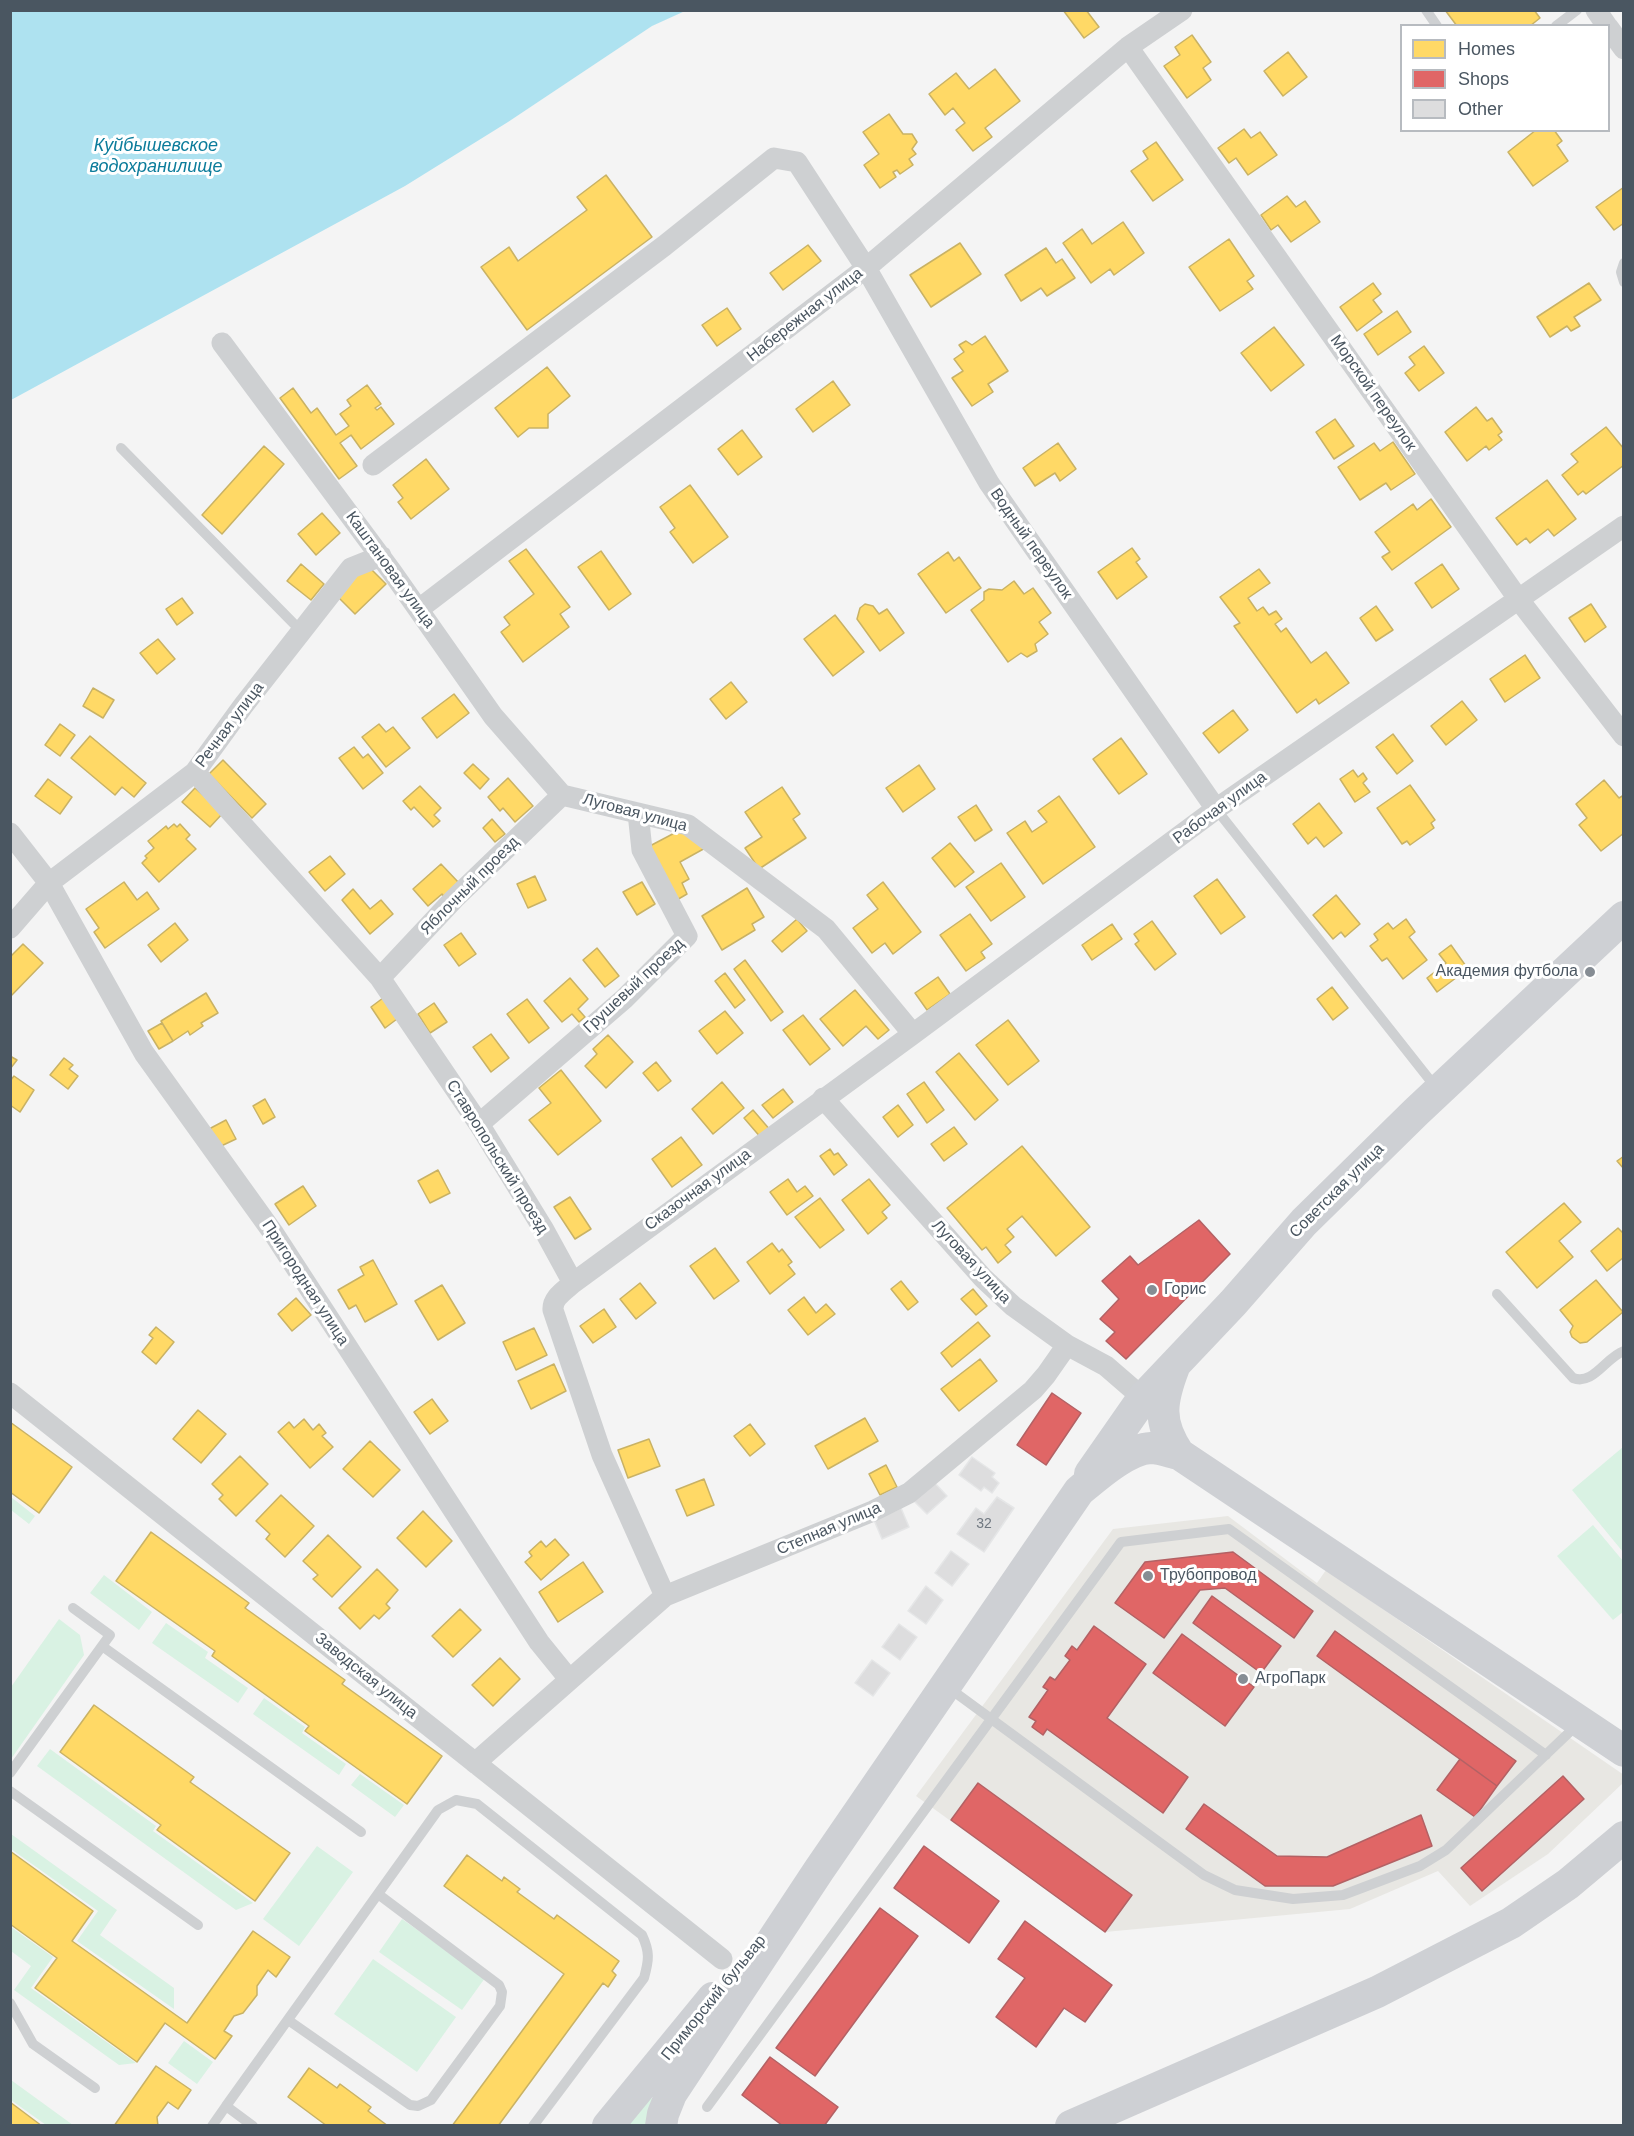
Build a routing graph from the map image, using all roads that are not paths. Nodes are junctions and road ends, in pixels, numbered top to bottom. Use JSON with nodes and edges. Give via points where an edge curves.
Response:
{"nodes":[{"id":1,"x":1182,"y":10,"type":"edge"},
{"id":2,"x":1425,"y":10,"type":"edge"},
{"id":3,"x":1577,"y":10,"type":"edge"},
{"id":4,"x":1596,"y":10,"type":"edge"},
{"id":5,"x":1436,"y":24,"type":"edge"},
{"id":6,"x":1559,"y":24,"type":"edge"},
{"id":7,"x":1613,"y":26,"type":"edge"},
{"id":8,"x":1128,"y":47,"type":"junction"},
{"id":9,"x":1623,"y":49,"type":"edge"},
{"id":10,"x":1623,"y":263,"type":"edge"},
{"id":11,"x":866,"y":268,"type":"junction"},
{"id":12,"x":1623,"y":282,"type":"edge"},
{"id":13,"x":222,"y":343,"type":"dead end"},
{"id":14,"x":121,"y":448,"type":"dead end"},
{"id":15,"x":373,"y":465,"type":"dead end"},
{"id":16,"x":1623,"y":526,"type":"edge"},
{"id":17,"x":381,"y":556,"type":"junction"},
{"id":18,"x":1519,"y":600,"type":"junction"},
{"id":19,"x":419,"y":609,"type":"junction"},
{"id":20,"x":302,"y":632,"type":"junction"},
{"id":21,"x":1623,"y":736,"type":"edge"},
{"id":22,"x":195,"y":772,"type":"junction"},
{"id":23,"x":561,"y":795,"type":"junction"},
{"id":24,"x":1216,"y":809,"type":"junction"},
{"id":25,"x":638,"y":813,"type":"junction"},
{"id":26,"x":10,"y":833,"type":"edge"},
{"id":27,"x":49,"y":883,"type":"junction"},
{"id":28,"x":1621,"y":925,"type":"edge"},
{"id":29,"x":10,"y":928,"type":"edge"},
{"id":30,"x":380,"y":978,"type":"junction"},
{"id":31,"x":913,"y":1034,"type":"junction"},
{"id":32,"x":1438,"y":1090,"type":"junction"},
{"id":33,"x":823,"y":1098,"type":"junction"},
{"id":34,"x":479,"y":1124,"type":"junction"},
{"id":35,"x":573,"y":1283,"type":"junction"},
{"id":36,"x":1497,"y":1294,"type":"dead end"},
{"id":37,"x":1066,"y":1345,"type":"junction"},
{"id":38,"x":1623,"y":1351,"type":"edge"},
{"id":39,"x":1176,"y":1361,"type":"junction"},
{"id":40,"x":10,"y":1393,"type":"edge"},
{"id":41,"x":1143,"y":1398,"type":"junction"},
{"id":42,"x":1179,"y":1454,"type":"junction"},
{"id":43,"x":1079,"y":1491,"type":"junction"},
{"id":44,"x":665,"y":1596,"type":"junction"},
{"id":45,"x":74,"y":1608,"type":"dead end"},
{"id":46,"x":102,"y":1646,"type":"junction"},
{"id":47,"x":568,"y":1679,"type":"junction"},
{"id":48,"x":945,"y":1685,"type":"junction"},
{"id":49,"x":991,"y":1720,"type":"junction"},
{"id":50,"x":1608,"y":1742,"type":"edge"},
{"id":51,"x":1546,"y":1755,"type":"junction"},
{"id":52,"x":475,"y":1763,"type":"junction"},
{"id":53,"x":10,"y":1773,"type":"edge"},
{"id":54,"x":10,"y":1791,"type":"edge"},
{"id":55,"x":361,"y":1832,"type":"dead end"},
{"id":56,"x":1623,"y":1837,"type":"edge"},
{"id":57,"x":819,"y":1870,"type":"junction"},
{"id":58,"x":378,"y":1894,"type":"junction"},
{"id":59,"x":198,"y":1925,"type":"dead end"},
{"id":60,"x":722,"y":1959,"type":"dead end"},
{"id":61,"x":10,"y":2003,"type":"edge"},
{"id":62,"x":288,"y":2020,"type":"junction"},
{"id":63,"x":95,"y":2088,"type":"dead end"},
{"id":64,"x":226,"y":2106,"type":"junction"},
{"id":65,"x":707,"y":2107,"type":"dead end"},
{"id":66,"x":212,"y":2126,"type":"edge"},
{"id":67,"x":253,"y":2126,"type":"edge"},
{"id":68,"x":534,"y":2126,"type":"edge"},
{"id":69,"x":608,"y":2126,"type":"edge"},
{"id":70,"x":661,"y":2126,"type":"edge"},
{"id":71,"x":1071,"y":2126,"type":"edge"}],
"edges":[{"from":1,"to":8,"type":"street","name":"Набережная улица"},
{"from":2,"to":5,"type":"lane"},
{"from":3,"to":6,"type":"lane"},
{"from":4,"to":7,"type":"street"},
{"from":7,"to":9,"type":"street"},
{"from":8,"to":11,"type":"street","name":"Набережная улица"},
{"from":8,"to":18,"type":"street","name":"Морской переулок"},
{"from":10,"to":12,"type":"lane"},
{"from":11,"to":15,"type":"street","name":"Водный переулок","via":[[796,162],[774,158],[664,246]]},
{"from":11,"to":19,"type":"street","name":"Набережная улица"},
{"from":11,"to":24,"type":"street","name":"Водный переулок","via":[[989,483]]},
{"from":13,"to":17,"type":"street","name":"Каштановая улица"},
{"from":14,"to":20,"type":"lane"},
{"from":16,"to":18,"type":"street","name":"Рабочая улица"},
{"from":17,"to":19,"type":"street","name":"Каштановая улица"},
{"from":17,"to":20,"type":"street","name":"Речная улица","via":[[351,567]]},
{"from":18,"to":21,"type":"street","name":"Морской переулок"},
{"from":18,"to":24,"type":"street","name":"Рабочая улица"},
{"from":19,"to":23,"type":"street","name":"Каштановая улица","via":[[493,717]]},
{"from":20,"to":22,"type":"street","name":"Речная улица"},
{"from":22,"to":27,"type":"street","name":"Речная улица"},
{"from":22,"to":30,"type":"street","name":"Ставропольский проезд"},
{"from":23,"to":25,"type":"street","name":"Луговая улица"},
{"from":23,"to":30,"type":"street","name":"Яблочный проезд"},
{"from":24,"to":31,"type":"street","name":"Рабочая улица"},
{"from":24,"to":32,"type":"lane"},
{"from":25,"to":31,"type":"street","name":"Луговая улица","via":[[688,825],[826,929]]},
{"from":25,"to":34,"type":"street","name":"Грушевый проезд","via":[[642,850],[687,936],[624,999]]},
{"from":26,"to":27,"type":"street","name":"Пригородная улица"},
{"from":27,"to":29,"type":"street","name":"Речная улица"},
{"from":27,"to":47,"type":"street","name":"Пригородная улица","via":[[144,1053],[274,1234],[539,1642]]},
{"from":28,"to":32,"type":"main road","name":"Советская улица"},
{"from":30,"to":34,"type":"street","name":"Ставропольский проезд"},
{"from":31,"to":33,"type":"street","name":"Рабочая улица"},
{"from":32,"to":39,"type":"main road","name":"Советская улица","via":[[1304,1222]]},
{"from":33,"to":35,"type":"street","name":"Сказочная улица"},
{"from":33,"to":37,"type":"street","name":"Луговая улица","via":[[983,1278]]},
{"from":34,"to":35,"type":"street","name":"Ставропольский проезд"},
{"from":35,"to":44,"type":"street","via":[[556,1298],[553,1310],[602,1455]]},
{"from":36,"to":38,"type":"lane","via":[[1573,1378],[1588,1379]]},
{"from":37,"to":41,"type":"street","name":"Луговая улица","via":[[1106,1366]]},
{"from":37,"to":44,"type":"street","name":"Степная улица","via":[[1033,1390],[909,1493]]},
{"from":39,"to":41,"type":"main road","name":"Советская улица"},
{"from":39,"to":42,"type":"main road","via":[[1162,1410],[1168,1438]]},
{"from":40,"to":52,"type":"street","name":"Заводская улица"},
{"from":41,"to":43,"type":"main road","name":"Советская улица"},
{"from":42,"to":43,"type":"main road","via":[[1151,1448],[1131,1455]]},
{"from":42,"to":50,"type":"main road"},
{"from":43,"to":48,"type":"main road","name":"Советская улица"},
{"from":44,"to":47,"type":"street","name":"Степная улица"},
{"from":45,"to":46,"type":"lane","via":[[110,1635]]},
{"from":46,"to":53,"type":"lane"},
{"from":46,"to":55,"type":"lane"},
{"from":47,"to":52,"type":"street","name":"Степная улица"},
{"from":48,"to":49,"type":"lane"},
{"from":48,"to":57,"type":"main road","name":"Советская улица"},
{"from":49,"to":51,"type":"lane","via":[[1204,1875],[1235,1890],[1293,1899],[1343,1895],[1420,1866],[1446,1850]]},
{"from":49,"to":51,"type":"lane","via":[[1121,1542],[1229,1529]]},
{"from":49,"to":65,"type":"lane"},
{"from":50,"to":51,"type":"lane"},
{"from":52,"to":60,"type":"street","name":"Заводская улица"},
{"from":54,"to":59,"type":"lane"},
{"from":56,"to":71,"type":"main road","via":[[1568,1884],[1511,1923],[1377,1992]]},
{"from":57,"to":69,"type":"main road","name":"Приморский бульвар"},
{"from":57,"to":70,"type":"main road","via":[[671,2094]]},
{"from":58,"to":62,"type":"lane"},
{"from":58,"to":62,"type":"lane","via":[[499,1985],[500,2007],[431,2100],[418,2106],[410,2105]]},
{"from":58,"to":68,"type":"lane","via":[[438,1810],[456,1800],[465,1800],[477,1804],[642,1935],[648,1948],[644,1978]]},
{"from":61,"to":63,"type":"lane","via":[[33,2044]]},
{"from":62,"to":64,"type":"lane"},
{"from":64,"to":66,"type":"lane"},
{"from":64,"to":67,"type":"lane"}]}
